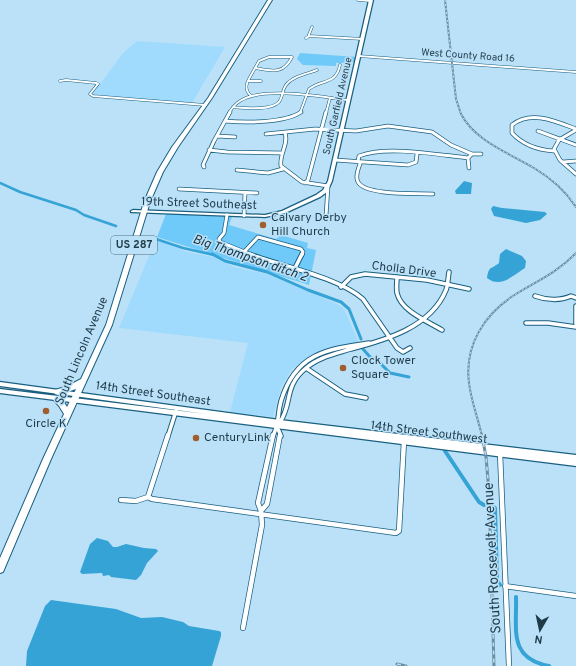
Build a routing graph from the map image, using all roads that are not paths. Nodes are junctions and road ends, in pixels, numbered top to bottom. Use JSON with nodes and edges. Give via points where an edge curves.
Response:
{"nodes":[{"id":1,"x":270,"y":0,"type":"edge"},
{"id":2,"x":358,"y":0,"type":"edge"},
{"id":3,"x":371,"y":1,"type":"edge"},
{"id":4,"x":312,"y":27,"type":"dead end"},
{"id":5,"x":309,"y":36,"type":"junction"},
{"id":6,"x":306,"y":38,"type":"dead end"},
{"id":7,"x":362,"y":39,"type":"junction"},
{"id":8,"x":359,"y":56,"type":"junction"},
{"id":9,"x":340,"y":64,"type":"dead end"},
{"id":10,"x":255,"y":68,"type":"junction"},
{"id":11,"x":317,"y":70,"type":"dead end"},
{"id":12,"x":576,"y":72,"type":"edge"},
{"id":13,"x":60,"y":81,"type":"dead end"},
{"id":14,"x":248,"y":81,"type":"junction"},
{"id":15,"x":261,"y":81,"type":"dead end"},
{"id":16,"x":282,"y":94,"type":"junction"},
{"id":17,"x":251,"y":96,"type":"junction"},
{"id":18,"x":306,"y":96,"type":"junction"},
{"id":19,"x":330,"y":98,"type":"junction"},
{"id":20,"x":348,"y":100,"type":"junction"},
{"id":21,"x":205,"y":105,"type":"junction"},
{"id":22,"x":233,"y":107,"type":"junction"},
{"id":23,"x":225,"y":121,"type":"junction"},
{"id":24,"x":322,"y":129,"type":"junction"},
{"id":25,"x":576,"y":129,"type":"edge"},
{"id":26,"x":342,"y":131,"type":"junction"},
{"id":27,"x":538,"y":131,"type":"dead end"},
{"id":28,"x":285,"y":133,"type":"junction"},
{"id":29,"x":266,"y":134,"type":"dead end"},
{"id":30,"x":217,"y":136,"type":"junction"},
{"id":31,"x":236,"y":137,"type":"dead end"},
{"id":32,"x":559,"y":139,"type":"junction"},
{"id":33,"x":576,"y":145,"type":"edge"},
{"id":34,"x":209,"y":150,"type":"junction"},
{"id":35,"x":554,"y":151,"type":"junction"},
{"id":36,"x":282,"y":153,"type":"junction"},
{"id":37,"x":417,"y":154,"type":"junction"},
{"id":38,"x":472,"y":154,"type":"junction"},
{"id":39,"x":481,"y":154,"type":"dead end"},
{"id":40,"x":468,"y":158,"type":"junction"},
{"id":41,"x":335,"y":160,"type":"junction"},
{"id":42,"x":358,"y":161,"type":"junction"},
{"id":43,"x":576,"y":161,"type":"edge"},
{"id":44,"x":563,"y":162,"type":"junction"},
{"id":45,"x":204,"y":167,"type":"dead end"},
{"id":46,"x":469,"y":168,"type":"dead end"},
{"id":47,"x":283,"y":169,"type":"junction"},
{"id":48,"x":237,"y":170,"type":"dead end"},
{"id":49,"x":576,"y":174,"type":"edge"},
{"id":50,"x":305,"y":183,"type":"junction"},
{"id":51,"x":328,"y":186,"type":"junction"},
{"id":52,"x":179,"y":189,"type":"dead end"},
{"id":53,"x":257,"y":192,"type":"dead end"},
{"id":54,"x":245,"y":193,"type":"junction"},
{"id":55,"x":433,"y":194,"type":"dead end"},
{"id":56,"x":133,"y":211,"type":"dead end"},
{"id":57,"x":144,"y":212,"type":"junction"},
{"id":58,"x":227,"y":215,"type":"junction"},
{"id":59,"x":244,"y":216,"type":"junction"},
{"id":60,"x":326,"y":216,"type":"dead end"},
{"id":61,"x":244,"y":252,"type":"junction"},
{"id":62,"x":295,"y":268,"type":"junction"},
{"id":63,"x":449,"y":272,"type":"dead end"},
{"id":64,"x":397,"y":277,"type":"junction"},
{"id":65,"x":447,"y":284,"type":"junction"},
{"id":66,"x":341,"y":287,"type":"junction"},
{"id":67,"x":469,"y":289,"type":"dead end"},
{"id":68,"x":535,"y":296,"type":"dead end"},
{"id":69,"x":576,"y":298,"type":"edge"},
{"id":70,"x":576,"y":306,"type":"edge"},
{"id":71,"x":424,"y":319,"type":"junction"},
{"id":72,"x":526,"y":323,"type":"dead end"},
{"id":73,"x":576,"y":326,"type":"edge"},
{"id":74,"x":442,"y":330,"type":"dead end"},
{"id":75,"x":388,"y":337,"type":"junction"},
{"id":76,"x":369,"y":343,"type":"junction"},
{"id":77,"x":410,"y":348,"type":"dead end"},
{"id":78,"x":306,"y":368,"type":"junction"},
{"id":79,"x":84,"y":380,"type":"junction"},
{"id":80,"x":0,"y":384,"type":"edge"},
{"id":81,"x":0,"y":390,"type":"edge"},
{"id":82,"x":57,"y":395,"type":"junction"},
{"id":83,"x":76,"y":397,"type":"junction"},
{"id":84,"x":366,"y":398,"type":"dead end"},
{"id":85,"x":177,"y":410,"type":"junction"},
{"id":86,"x":68,"y":415,"type":"junction"},
{"id":87,"x":279,"y":426,"type":"junction"},
{"id":88,"x":404,"y":439,"type":"junction"},
{"id":89,"x":499,"y":451,"type":"junction"},
{"id":90,"x":576,"y":458,"type":"edge"},
{"id":91,"x":576,"y":463,"type":"edge"},
{"id":92,"x":148,"y":497,"type":"junction"},
{"id":93,"x":121,"y":500,"type":"dead end"},
{"id":94,"x":261,"y":513,"type":"junction"},
{"id":95,"x":0,"y":569,"type":"edge"},
{"id":96,"x":505,"y":586,"type":"junction"},
{"id":97,"x":576,"y":596,"type":"edge"},
{"id":98,"x":243,"y":628,"type":"dead end"},
{"id":99,"x":509,"y":666,"type":"edge"}],
"edges":[{"from":1,"to":21,"type":"highway","name":"South Lincoln Avenue","number":"US 287"},
{"from":2,"to":3,"type":"street"},
{"from":3,"to":7,"type":"street","name":"South Garfield Avenue"},
{"from":4,"to":5,"type":"street"},
{"from":5,"to":6,"type":"street"},
{"from":5,"to":7,"type":"street"},
{"from":7,"to":8,"type":"street","name":"South Garfield Avenue"},
{"from":8,"to":12,"type":"street","name":"West County Road 16"},
{"from":8,"to":20,"type":"street","name":"South Garfield Avenue"},
{"from":9,"to":18,"type":"street","via":[[336,77],[312,87]]},
{"from":10,"to":10,"type":"street","via":[[259,61],[266,57],[292,57],[289,66],[283,70]]},
{"from":10,"to":14,"type":"street"},
{"from":11,"to":16,"type":"street","via":[[292,80]]},
{"from":13,"to":21,"type":"street","via":[[96,83],[90,94],[93,96]]},
{"from":14,"to":15,"type":"street"},
{"from":14,"to":17,"type":"street","via":[[245,89]]},
{"from":16,"to":17,"type":"street","via":[[266,93]]},
{"from":16,"to":18,"type":"street"},
{"from":16,"to":22,"type":"street","via":[[278,103],[271,107]]},
{"from":17,"to":22,"type":"street","via":[[240,100]]},
{"from":18,"to":19,"type":"street"},
{"from":18,"to":23,"type":"street","via":[[300,112],[292,116],[266,120]]},
{"from":19,"to":20,"type":"street"},
{"from":19,"to":24,"type":"street"},
{"from":20,"to":26,"type":"street","name":"South Garfield Avenue"},
{"from":21,"to":57,"type":"highway","name":"South Lincoln Avenue","number":"US 287","via":[[169,156]]},
{"from":22,"to":23,"type":"street"},
{"from":23,"to":30,"type":"street"},
{"from":24,"to":26,"type":"street"},
{"from":24,"to":28,"type":"street"},
{"from":24,"to":50,"type":"street"},
{"from":25,"to":32,"type":"street"},
{"from":25,"to":35,"type":"street","via":[[538,118],[522,119],[512,125],[512,133],[521,141],[538,149]]},
{"from":26,"to":38,"type":"street","via":[[388,126],[429,131]]},
{"from":26,"to":41,"type":"street","name":"South Garfield Avenue"},
{"from":27,"to":32,"type":"street"},
{"from":28,"to":29,"type":"street"},
{"from":28,"to":36,"type":"street","via":[[287,138]]},
{"from":30,"to":31,"type":"street"},
{"from":30,"to":34,"type":"street"},
{"from":32,"to":33,"type":"street"},
{"from":32,"to":35,"type":"street","via":[[554,144]]},
{"from":34,"to":36,"type":"street"},
{"from":34,"to":45,"type":"street"},
{"from":35,"to":44,"type":"street"},
{"from":36,"to":47,"type":"street","via":[[280,163]]},
{"from":37,"to":40,"type":"street"},
{"from":37,"to":42,"type":"street","via":[[376,151],[360,155]]},
{"from":37,"to":42,"type":"street","via":[[416,162],[410,165]]},
{"from":38,"to":39,"type":"street"},
{"from":38,"to":40,"type":"street"},
{"from":40,"to":46,"type":"street"},
{"from":41,"to":42,"type":"street"},
{"from":41,"to":51,"type":"street","name":"South Garfield Avenue"},
{"from":42,"to":55,"type":"street","via":[[360,164],[357,181],[368,189]]},
{"from":43,"to":44,"type":"street"},
{"from":44,"to":49,"type":"street"},
{"from":47,"to":48,"type":"street","via":[[268,173]]},
{"from":47,"to":50,"type":"street"},
{"from":50,"to":51,"type":"street"},
{"from":51,"to":59,"type":"street","name":"19th Street Southeast","via":[[318,196],[283,212],[266,216]]},
{"from":51,"to":60,"type":"street","name":"South Garfield Avenue"},
{"from":52,"to":54,"type":"street"},
{"from":53,"to":54,"type":"street"},
{"from":54,"to":59,"type":"street"},
{"from":56,"to":57,"type":"street","name":"19th Street Southeast"},
{"from":57,"to":58,"type":"street","name":"19th Street Southeast"},
{"from":57,"to":79,"type":"highway","name":"South Lincoln Avenue","number":"US 287","via":[[114,312]]},
{"from":58,"to":59,"type":"street","name":"19th Street Southeast"},
{"from":58,"to":61,"type":"street","via":[[224,233],[219,241]]},
{"from":61,"to":62,"type":"street"},
{"from":61,"to":62,"type":"street","via":[[258,237],[301,249],[303,252]]},
{"from":62,"to":66,"type":"street"},
{"from":63,"to":65,"type":"street"},
{"from":64,"to":65,"type":"street","name":"Cholla Drive"},
{"from":64,"to":66,"type":"street","name":"Cholla Drive","via":[[358,275],[349,278]]},
{"from":64,"to":71,"type":"street","via":[[396,292],[400,301]]},
{"from":65,"to":67,"type":"street","name":"Cholla Drive"},
{"from":65,"to":71,"type":"street","via":[[437,305]]},
{"from":66,"to":75,"type":"street","via":[[360,296]]},
{"from":68,"to":69,"type":"street","via":[[563,300],[571,296]]},
{"from":70,"to":73,"type":"street"},
{"from":71,"to":74,"type":"street"},
{"from":71,"to":75,"type":"street","via":[[403,332]]},
{"from":72,"to":73,"type":"street"},
{"from":75,"to":76,"type":"street"},
{"from":75,"to":77,"type":"street","via":[[401,351]]},
{"from":76,"to":78,"type":"street","via":[[325,357]]},
{"from":76,"to":87,"type":"street","via":[[325,352],[300,366],[284,387],[277,415]]},
{"from":78,"to":84,"type":"street","via":[[345,394]]},
{"from":78,"to":87,"type":"street","via":[[291,386]]},
{"from":79,"to":82,"type":"highway"},
{"from":79,"to":83,"type":"highway","name":"South Lincoln Avenue","number":"US 287"},
{"from":80,"to":82,"type":"street","name":"14th Street Southeast"},
{"from":81,"to":82,"type":"street","name":"14th Street Southeast"},
{"from":82,"to":83,"type":"street","name":"14th Street Southeast"},
{"from":82,"to":86,"type":"highway"},
{"from":83,"to":85,"type":"street","name":"14th Street Southeast"},
{"from":83,"to":86,"type":"highway","name":"South Lincoln Avenue","number":"US 287"},
{"from":85,"to":87,"type":"street","name":"14th Street Southeast"},
{"from":85,"to":92,"type":"street"},
{"from":86,"to":95,"type":"highway","name":"South Lincoln Avenue","number":"US 287"},
{"from":87,"to":88,"type":"street","name":"14th Street Southwest"},
{"from":87,"to":94,"type":"street","via":[[281,437],[267,504]]},
{"from":87,"to":94,"type":"street","via":[[273,436],[259,496]]},
{"from":88,"to":89,"type":"street","name":"14th Street Southwest"},
{"from":88,"to":94,"type":"street","via":[[398,532]]},
{"from":89,"to":90,"type":"street","name":"14th Street Southwest"},
{"from":89,"to":91,"type":"street","name":"14th Street Southwest"},
{"from":89,"to":96,"type":"street","name":"South Roosevelt Avenue"},
{"from":92,"to":93,"type":"street","via":[[136,501]]},
{"from":92,"to":94,"type":"street","via":[[152,500]]},
{"from":94,"to":98,"type":"street","via":[[262,525]]},
{"from":96,"to":97,"type":"street"},
{"from":96,"to":99,"type":"street","name":"South Roosevelt Avenue"}]}
